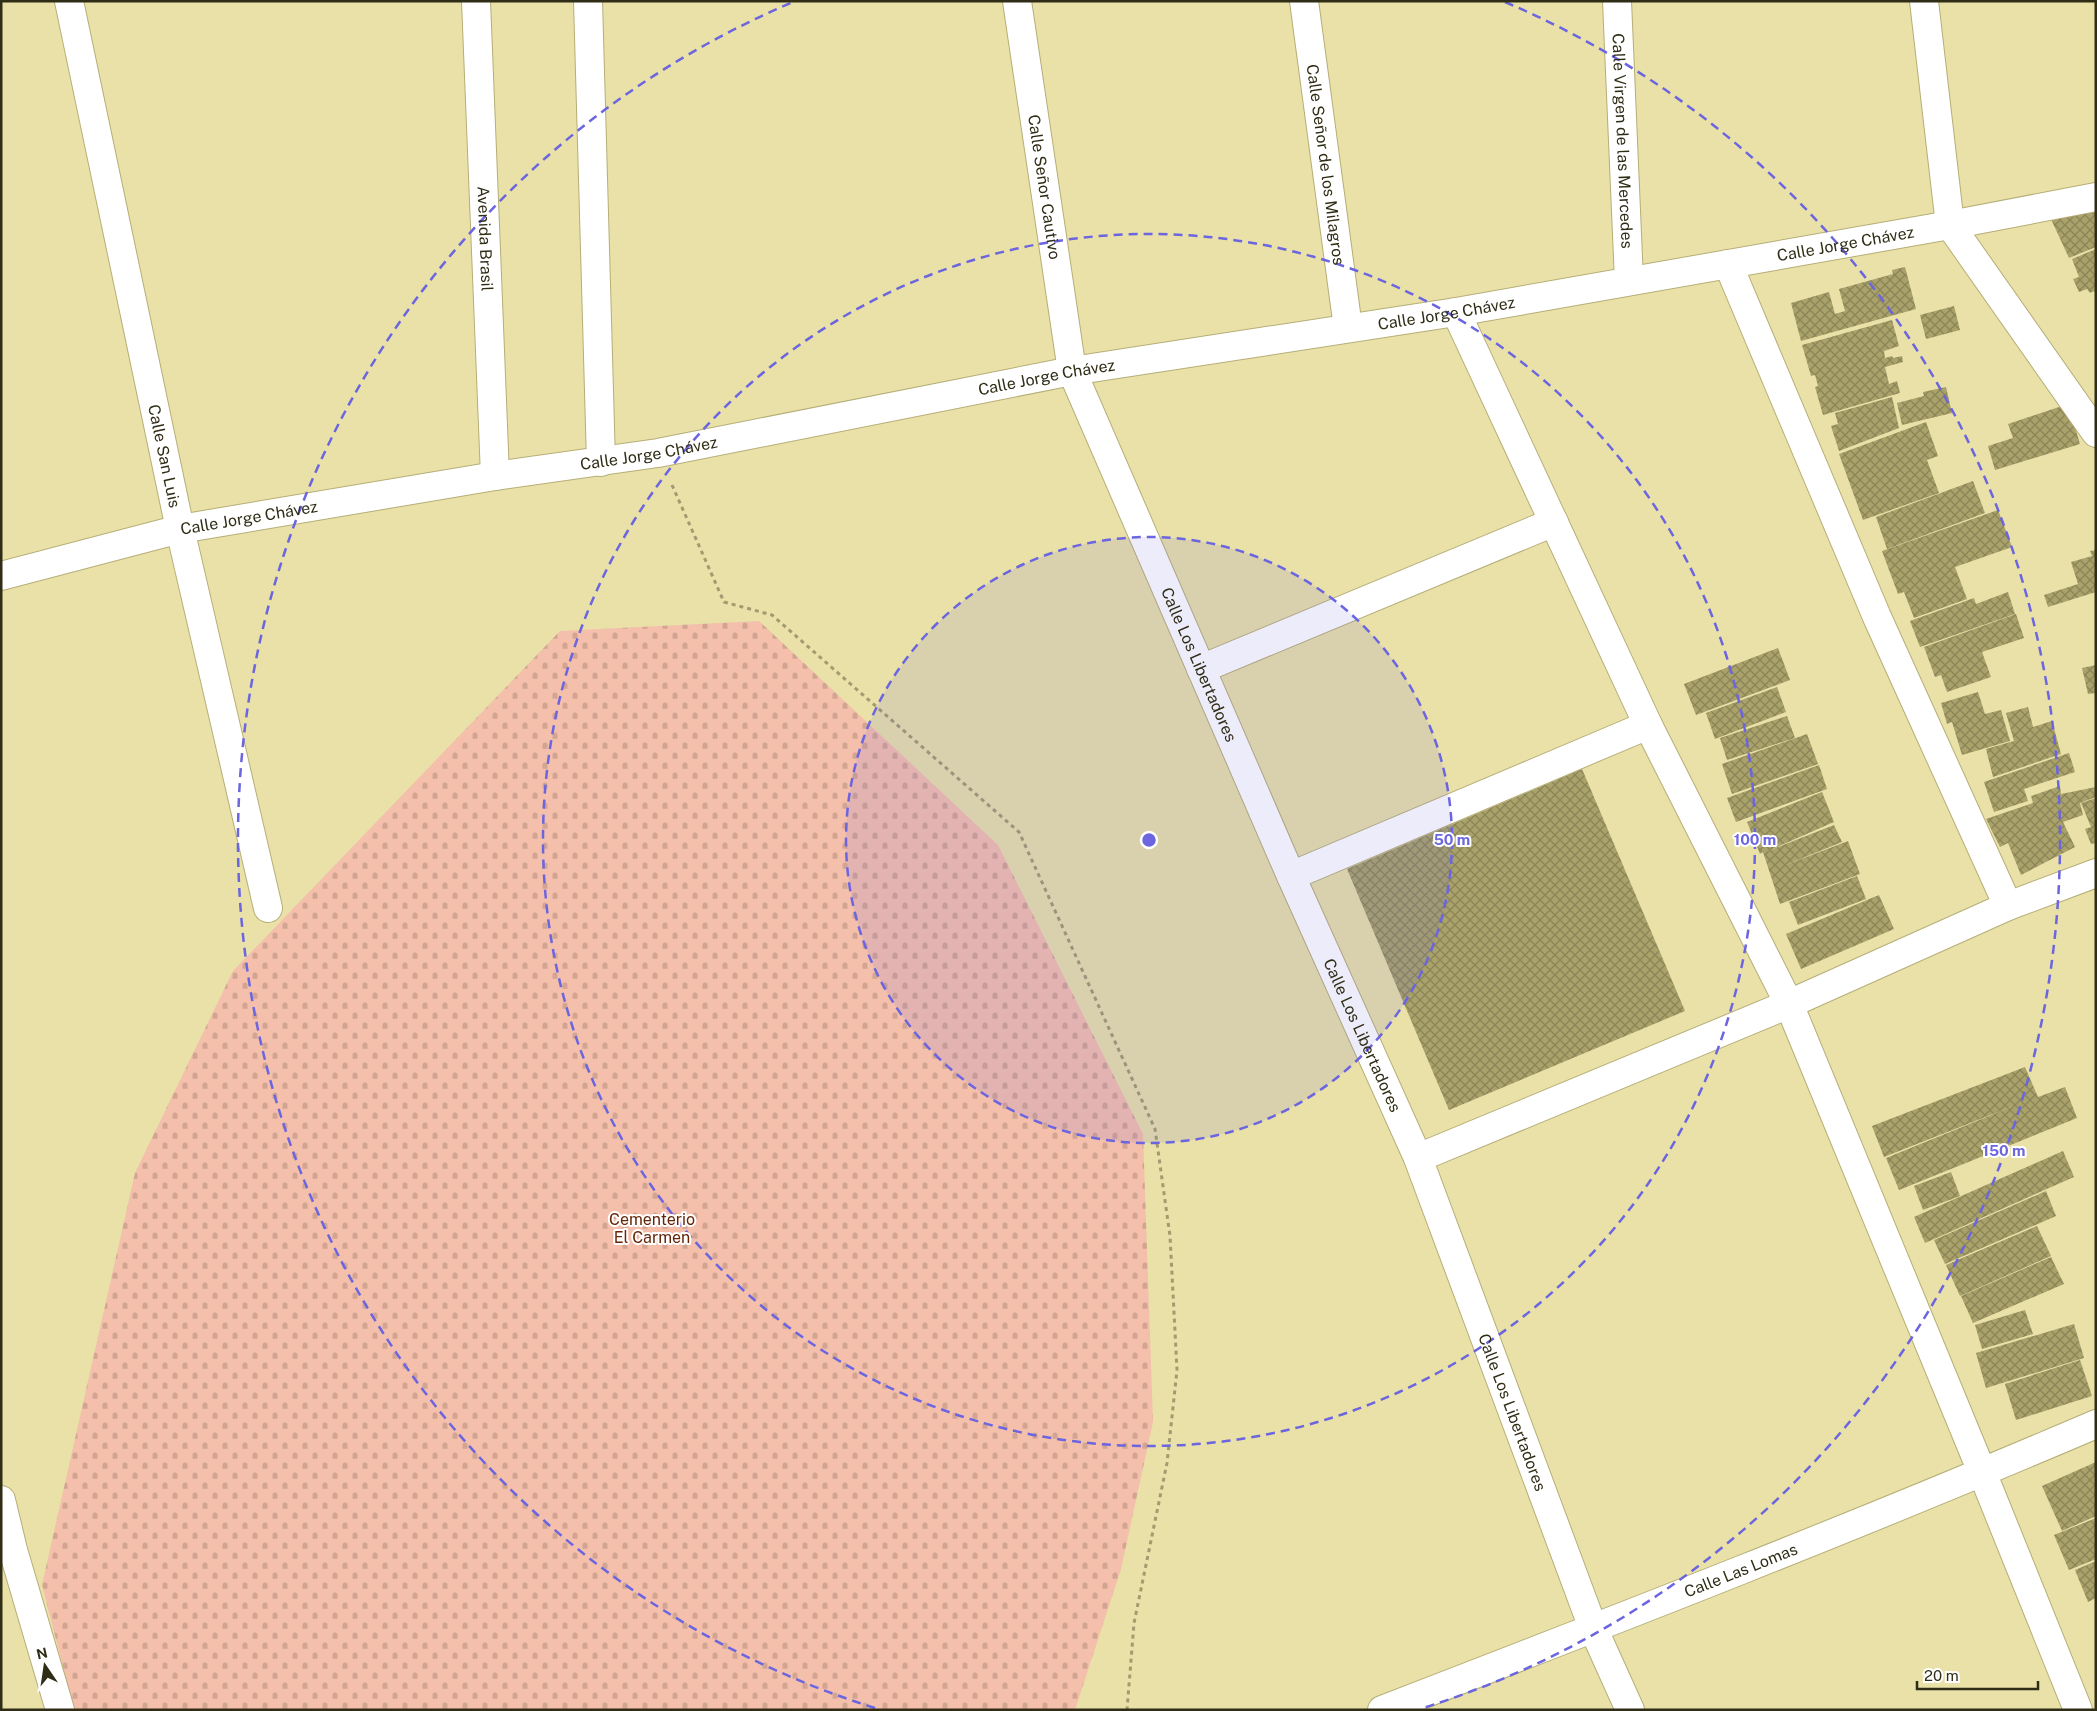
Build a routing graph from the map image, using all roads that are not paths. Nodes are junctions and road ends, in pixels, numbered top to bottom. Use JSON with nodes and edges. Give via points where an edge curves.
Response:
{"nodes":[{"id":1,"x":69,"y":1,"type":"edge"},
{"id":2,"x":476,"y":1,"type":"edge"},
{"id":3,"x":588,"y":1,"type":"edge"},
{"id":4,"x":1017,"y":1,"type":"edge"},
{"id":5,"x":1304,"y":1,"type":"edge"},
{"id":6,"x":1617,"y":1,"type":"edge"},
{"id":7,"x":1924,"y":1,"type":"edge"},
{"id":8,"x":2096,"y":197,"type":"edge"},
{"id":9,"x":1950,"y":225,"type":"junction"},
{"id":10,"x":1728,"y":264,"type":"junction"},
{"id":11,"x":1629,"y":281,"type":"junction"},
{"id":12,"x":1456,"y":312,"type":"junction"},
{"id":13,"x":1348,"y":328,"type":"junction"},
{"id":14,"x":1072,"y":371,"type":"junction"},
{"id":15,"x":2096,"y":433,"type":"edge"},
{"id":16,"x":601,"y":462,"type":"junction"},
{"id":17,"x":495,"y":476,"type":"junction"},
{"id":18,"x":1554,"y":522,"type":"junction"},
{"id":19,"x":180,"y":529,"type":"junction"},
{"id":20,"x":1,"y":576,"type":"edge"},
{"id":21,"x":1201,"y":669,"type":"junction"},
{"id":22,"x":1648,"y":725,"type":"junction"},
{"id":23,"x":2096,"y":873,"type":"edge"},
{"id":24,"x":1291,"y":876,"type":"junction"},
{"id":25,"x":2008,"y":906,"type":"junction"},
{"id":26,"x":268,"y":908,"type":"dead end"},
{"id":27,"x":1789,"y":1004,"type":"junction"},
{"id":28,"x":1418,"y":1158,"type":"junction"},
{"id":29,"x":2096,"y":1424,"type":"edge"},
{"id":30,"x":1982,"y":1472,"type":"junction"},
{"id":31,"x":1,"y":1500,"type":"edge"},
{"id":32,"x":7,"y":1551,"type":"edge"},
{"id":33,"x":1593,"y":1628,"type":"junction"},
{"id":34,"x":60,"y":1710,"type":"edge"},
{"id":35,"x":1382,"y":1710,"type":"edge"},
{"id":36,"x":1630,"y":1710,"type":"edge"},
{"id":37,"x":2078,"y":1710,"type":"edge"}],
"edges":[{"from":1,"to":19,"type":"street","name":"Calle San Luis"},
{"from":2,"to":17,"type":"street","name":"Avenida Brasil"},
{"from":3,"to":16,"type":"street"},
{"from":4,"to":14,"type":"street","name":"Calle Señor Cautivo"},
{"from":5,"to":13,"type":"street","name":"Calle Señor de los Milagros"},
{"from":6,"to":11,"type":"street","name":"Calle Virgen de las Mercedes"},
{"from":7,"to":9,"type":"street"},
{"from":8,"to":9,"type":"street","name":"Calle Jorge Chávez"},
{"from":9,"to":10,"type":"street","name":"Calle Jorge Chávez"},
{"from":9,"to":15,"type":"street"},
{"from":10,"to":11,"type":"street","name":"Calle Jorge Chávez"},
{"from":10,"to":25,"type":"street","via":[[1877,616]]},
{"from":11,"to":12,"type":"street","name":"Calle Jorge Chávez"},
{"from":12,"to":13,"type":"street","name":"Calle Jorge Chávez"},
{"from":12,"to":18,"type":"street"},
{"from":13,"to":14,"type":"street","name":"Calle Jorge Chávez"},
{"from":14,"to":16,"type":"street","name":"Calle Jorge Chávez"},
{"from":14,"to":21,"type":"street","name":"Calle Los Libertadores"},
{"from":16,"to":17,"type":"street","name":"Calle Jorge Chávez"},
{"from":17,"to":19,"type":"street","name":"Calle Jorge Chávez"},
{"from":18,"to":21,"type":"street"},
{"from":18,"to":22,"type":"street"},
{"from":19,"to":20,"type":"street","name":"Calle Jorge Chávez"},
{"from":19,"to":26,"type":"street","name":"Calle San Luis"},
{"from":21,"to":24,"type":"street","name":"Calle Los Libertadores"},
{"from":22,"to":24,"type":"street"},
{"from":22,"to":27,"type":"street"},
{"from":23,"to":25,"type":"street"},
{"from":24,"to":28,"type":"street","name":"Calle Los Libertadores"},
{"from":25,"to":27,"type":"street"},
{"from":27,"to":28,"type":"street"},
{"from":27,"to":30,"type":"street"},
{"from":28,"to":33,"type":"street","name":"Calle Los Libertadores"},
{"from":29,"to":30,"type":"street","name":"Calle Las Lomas"},
{"from":30,"to":33,"type":"street","name":"Calle Las Lomas"},
{"from":30,"to":37,"type":"street"},
{"from":31,"to":32,"type":"street"},
{"from":32,"to":34,"type":"street"},
{"from":33,"to":35,"type":"street","name":"Calle Las Lomas"},
{"from":33,"to":36,"type":"street","name":"Calle Los Libertadores"}]}
